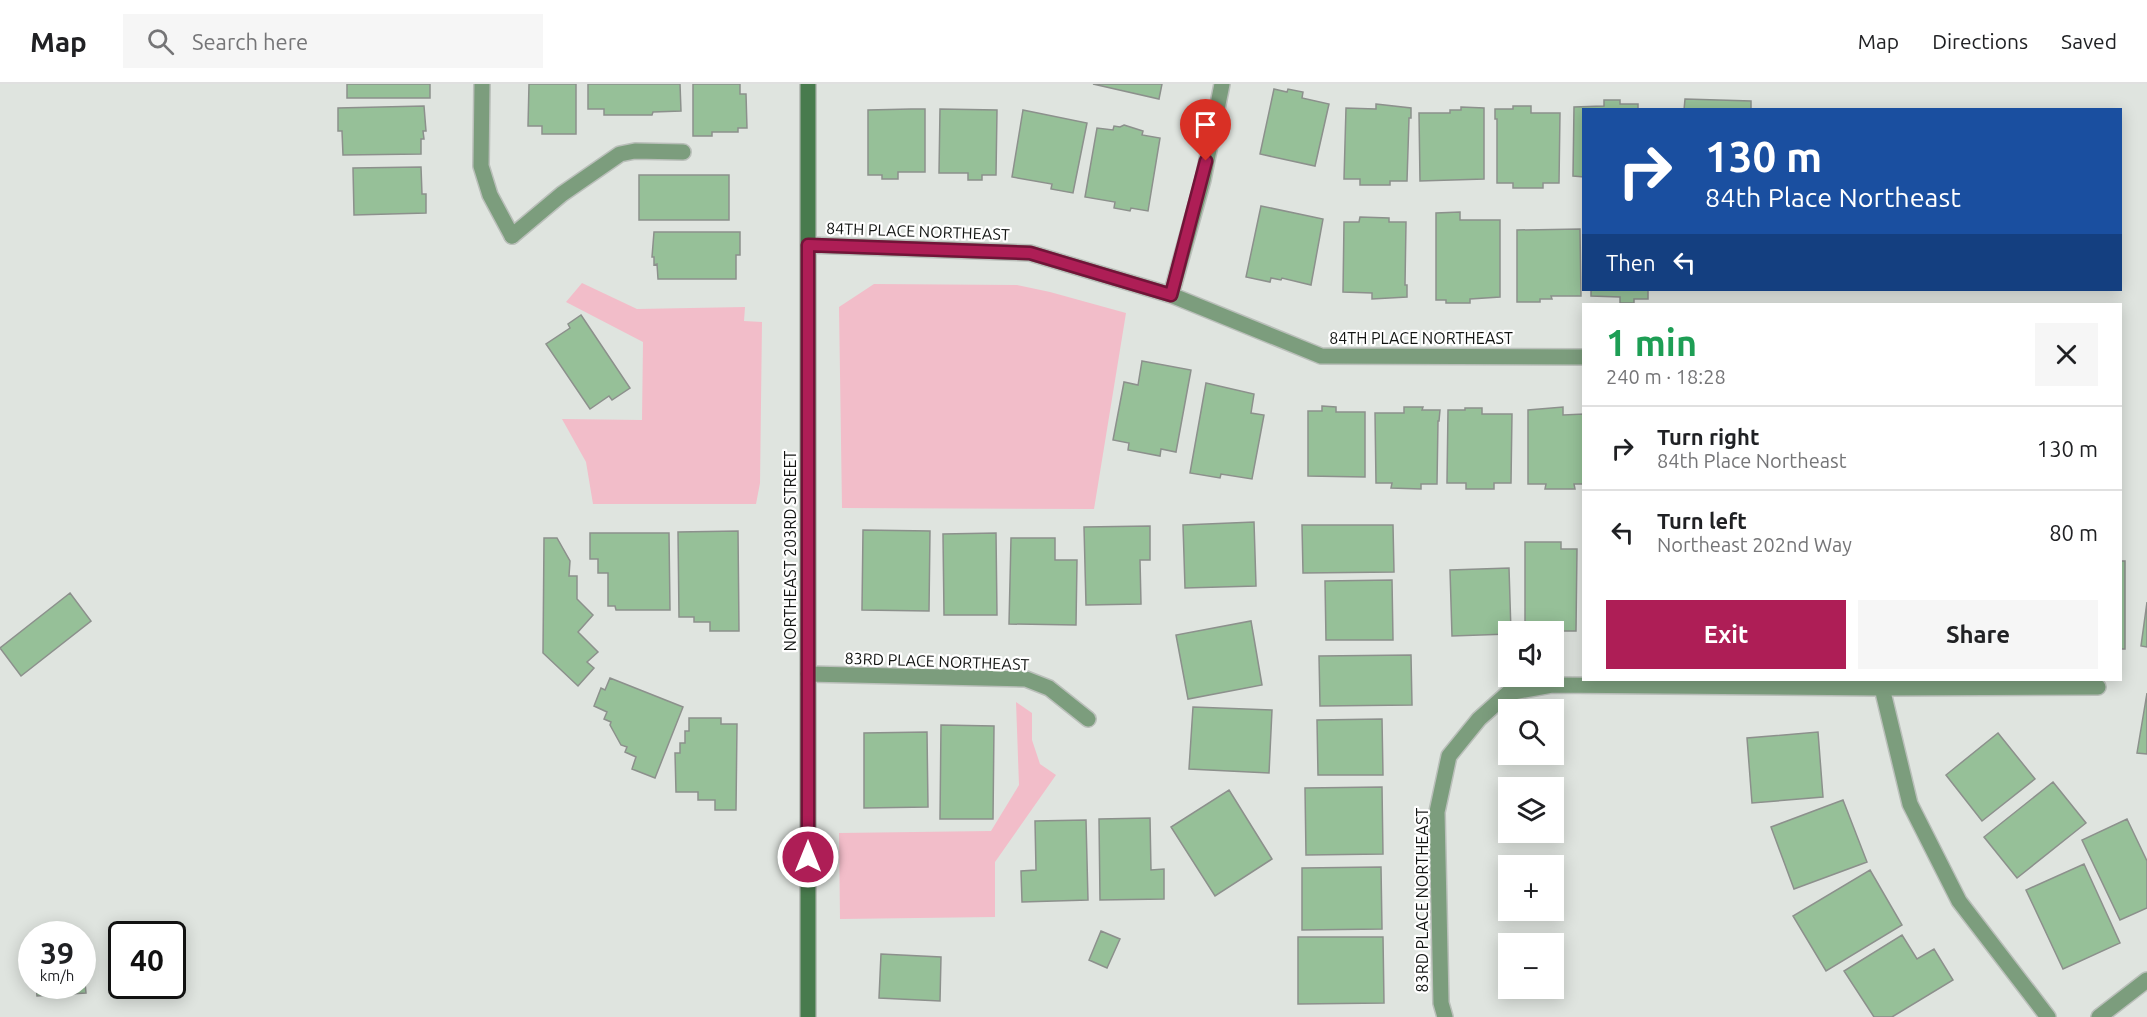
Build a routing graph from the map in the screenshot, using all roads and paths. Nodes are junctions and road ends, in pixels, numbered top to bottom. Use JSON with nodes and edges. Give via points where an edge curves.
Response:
{"nodes":[{"id":1,"x":482,"y":84,"type":"edge"},
{"id":2,"x":808,"y":84,"type":"edge"},
{"id":3,"x":1222,"y":84,"type":"edge"},
{"id":4,"x":683,"y":152,"type":"dead end"},
{"id":5,"x":808,"y":245,"type":"junction"},
{"id":6,"x":1171,"y":295,"type":"junction"},
{"id":7,"x":1582,"y":357,"type":"edge"},
{"id":8,"x":808,"y":674,"type":"junction"},
{"id":9,"x":1882,"y":684,"type":"edge"},
{"id":10,"x":2098,"y":687,"type":"dead end"},
{"id":11,"x":1088,"y":718,"type":"dead end"},
{"id":12,"x":2147,"y":980,"type":"edge"},
{"id":13,"x":1443,"y":1010,"type":"edge"},
{"id":14,"x":808,"y":1017,"type":"edge"},
{"id":15,"x":2048,"y":1017,"type":"edge"},
{"id":16,"x":2099,"y":1017,"type":"edge"}],
"edges":[{"from":1,"to":4,"type":"street","via":[[481,166],[490,195],[512,236],[562,194],[620,154]]},
{"from":2,"to":5,"type":"street","name":"NORTHEAST 203RD STREET"},
{"from":3,"to":6,"type":"street","via":[[1203,180]]},
{"from":5,"to":6,"type":"street","name":"84TH PLACE NORTHEAST","via":[[1030,253]]},
{"from":5,"to":8,"type":"street","name":"NORTHEAST 203RD STREET"},
{"from":6,"to":7,"type":"street","name":"84TH PLACE NORTHEAST","via":[[1321,356]]},
{"from":8,"to":11,"type":"street","name":"83RD PLACE NORTHEAST","via":[[1026,679],[1049,688]]},
{"from":8,"to":14,"type":"street","name":"NORTHEAST 203RD STREET"},
{"from":9,"to":10,"type":"street","name":"83RD PLACE NORTHEAST"},
{"from":9,"to":13,"type":"street","name":"83RD PLACE NORTHEAST","via":[[1552,685],[1508,693],[1479,719],[1449,756],[1437,812]]},
{"from":9,"to":15,"type":"street","via":[[1910,804],[1959,901]]},
{"from":12,"to":16,"type":"street"}]}
